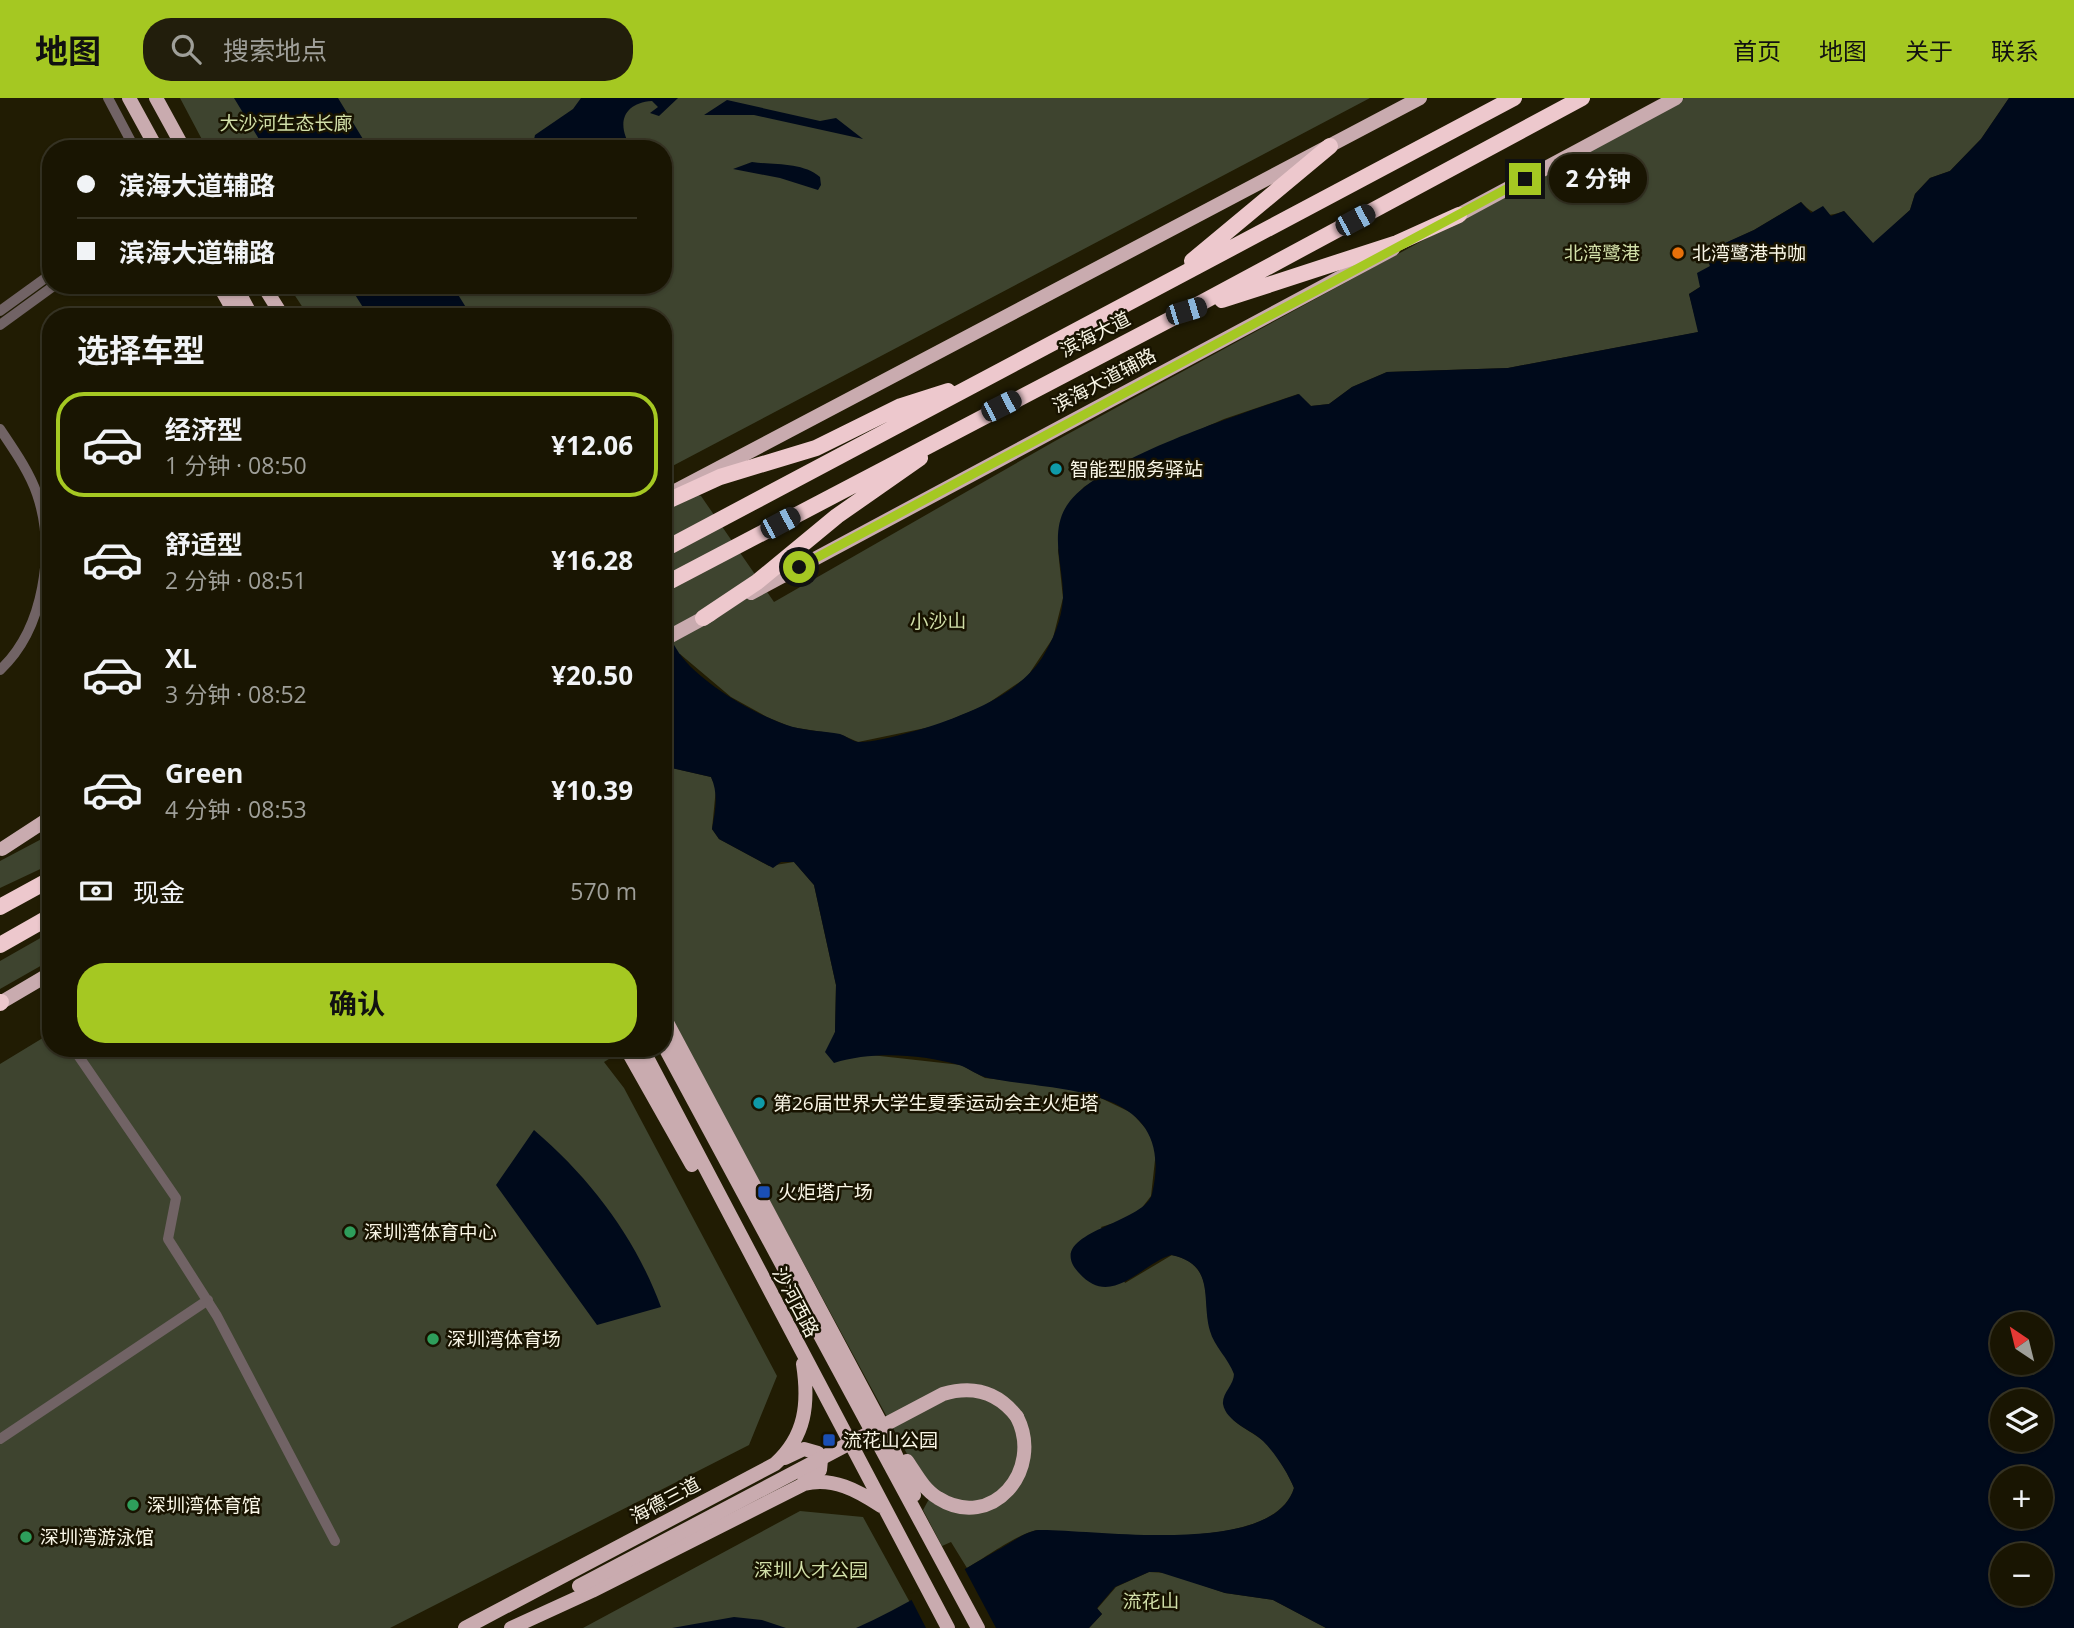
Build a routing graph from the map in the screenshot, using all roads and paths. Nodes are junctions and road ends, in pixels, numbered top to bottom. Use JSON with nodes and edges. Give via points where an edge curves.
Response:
{"nodes":[{"id":1,"x":108,"y":98,"type":"edge"},
{"id":2,"x":129,"y":98,"type":"edge"},
{"id":3,"x":156,"y":98,"type":"edge"},
{"id":4,"x":1420,"y":98,"type":"edge"},
{"id":5,"x":1514,"y":98,"type":"edge"},
{"id":6,"x":1582,"y":98,"type":"edge"},
{"id":7,"x":1659,"y":98,"type":"edge"},
{"id":8,"x":1676,"y":98,"type":"edge"},
{"id":9,"x":130,"y":140,"type":"edge"},
{"id":10,"x":152,"y":140,"type":"edge"},
{"id":11,"x":179,"y":140,"type":"edge"},
{"id":12,"x":1591,"y":143,"type":"junction"},
{"id":13,"x":1330,"y":146,"type":"junction"},
{"id":14,"x":1459,"y":215,"type":"junction"},
{"id":15,"x":42,"y":281,"type":"edge"},
{"id":16,"x":1163,"y":284,"type":"junction"},
{"id":17,"x":43,"y":294,"type":"edge"},
{"id":18,"x":0,"y":311,"type":"edge"},
{"id":19,"x":1186,"y":311,"type":"junction"},
{"id":20,"x":0,"y":325,"type":"edge"},
{"id":21,"x":0,"y":429,"type":"edge"},
{"id":22,"x":856,"y":438,"type":"junction"},
{"id":23,"x":877,"y":479,"type":"junction"},
{"id":24,"x":672,"y":492,"type":"edge"},
{"id":25,"x":672,"y":499,"type":"edge"},
{"id":26,"x":42,"y":512,"type":"edge"},
{"id":27,"x":672,"y":545,"type":"edge"},
{"id":28,"x":42,"y":578,"type":"edge"},
{"id":29,"x":672,"y":581,"type":"edge"},
{"id":30,"x":703,"y":618,"type":"junction"},
{"id":31,"x":672,"y":635,"type":"edge"},
{"id":32,"x":0,"y":670,"type":"edge"},
{"id":33,"x":42,"y":823,"type":"edge"},
{"id":34,"x":42,"y":829,"type":"edge"},
{"id":35,"x":1,"y":850,"type":"edge"},
{"id":36,"x":42,"y":884,"type":"edge"},
{"id":37,"x":0,"y":907,"type":"edge"},
{"id":38,"x":42,"y":921,"type":"edge"},
{"id":39,"x":0,"y":945,"type":"edge"},
{"id":40,"x":42,"y":977,"type":"edge"},
{"id":41,"x":0,"y":1003,"type":"edge"},
{"id":42,"x":672,"y":1031,"type":"edge"},
{"id":43,"x":80,"y":1057,"type":"edge"},
{"id":44,"x":630,"y":1057,"type":"edge"},
{"id":45,"x":647,"y":1057,"type":"edge"},
{"id":46,"x":670,"y":1057,"type":"edge"},
{"id":47,"x":688,"y":1089,"type":"junction"},
{"id":48,"x":754,"y":1180,"type":"junction"},
{"id":49,"x":163,"y":1205,"type":"dead end"},
{"id":50,"x":172,"y":1218,"type":"junction"},
{"id":51,"x":739,"y":1236,"type":"junction"},
{"id":52,"x":208,"y":1300,"type":"junction"},
{"id":53,"x":802,"y":1352,"type":"junction"},
{"id":54,"x":883,"y":1427,"type":"junction"},
{"id":55,"x":0,"y":1439,"type":"edge"},
{"id":56,"x":775,"y":1464,"type":"junction"},
{"id":57,"x":790,"y":1489,"type":"junction"},
{"id":58,"x":885,"y":1509,"type":"junction"},
{"id":59,"x":335,"y":1541,"type":"dead end"},
{"id":60,"x":942,"y":1560,"type":"junction"},
{"id":61,"x":542,"y":1587,"type":"junction"},
{"id":62,"x":551,"y":1603,"type":"junction"},
{"id":63,"x":514,"y":1626,"type":"edge"},
{"id":64,"x":465,"y":1628,"type":"edge"},
{"id":65,"x":948,"y":1628,"type":"edge"},
{"id":66,"x":978,"y":1628,"type":"edge"}],
"edges":[{"from":1,"to":9,"type":"street"},
{"from":2,"to":10,"type":"main road"},
{"from":3,"to":11,"type":"main road"},
{"from":4,"to":13,"type":"main road"},
{"from":5,"to":16,"type":"highway","name":"滨海大道"},
{"from":6,"to":19,"type":"highway","name":"滨海大道"},
{"from":7,"to":12,"type":"main road"},
{"from":8,"to":12,"type":"main road","name":"滨海大道辅路"},
{"from":12,"to":14,"type":"main road","name":"滨海大道辅路"},
{"from":13,"to":16,"type":"highway"},
{"from":13,"to":24,"type":"main road"},
{"from":14,"to":19,"type":"highway","via":[[1375,250]]},
{"from":14,"to":30,"type":"main road","name":"滨海大道辅路"},
{"from":15,"to":18,"type":"street"},
{"from":16,"to":22,"type":"highway","name":"滨海大道","via":[[984,380],[915,400]]},
{"from":17,"to":20,"type":"street"},
{"from":19,"to":23,"type":"highway","name":"滨海大道","via":[[978,418]]},
{"from":21,"to":26,"type":"street","via":[[30,477]]},
{"from":22,"to":25,"type":"highway","via":[[720,477]]},
{"from":22,"to":27,"type":"highway"},
{"from":23,"to":29,"type":"highway","name":"滨海大道"},
{"from":23,"to":30,"type":"highway","via":[[757,582]]},
{"from":28,"to":32,"type":"street","via":[[34,618],[20,646]]},
{"from":30,"to":31,"type":"main road","name":"滨海大道辅路"},
{"from":33,"to":35,"type":"main road"},
{"from":34,"to":35,"type":"main road"},
{"from":36,"to":37,"type":"highway"},
{"from":38,"to":39,"type":"highway"},
{"from":40,"to":41,"type":"main road"},
{"from":42,"to":48,"type":"main road"},
{"from":43,"to":50,"type":"street","via":[[176,1198]]},
{"from":44,"to":51,"type":"main road"},
{"from":45,"to":51,"type":"main road","name":"沙河西路"},
{"from":46,"to":47,"type":"main road","name":"沙河西路"},
{"from":47,"to":48,"type":"main road"},
{"from":47,"to":60,"type":"main road","name":"沙河西路"},
{"from":48,"to":54,"type":"main road"},
{"from":49,"to":50,"type":"street"},
{"from":50,"to":52,"type":"street","via":[[168,1239]]},
{"from":51,"to":53,"type":"main road","name":"沙河西路"},
{"from":52,"to":55,"type":"street","via":[[17,1422]]},
{"from":52,"to":59,"type":"street"},
{"from":53,"to":56,"type":"main road","name":"海德三道","via":[[804,1420],[790,1449]]},
{"from":53,"to":58,"type":"main road","name":"沙河西路"},
{"from":54,"to":60,"type":"main road"},
{"from":54,"to":62,"type":"main road","bridge":true,"via":[[930,1493],[952,1505],[970,1507],[997,1498],[1020,1475],[1026,1446],[1017,1417],[1004,1402],[989,1393],[960,1390],[943,1394]]},
{"from":56,"to":57,"type":"main road","via":[[804,1448],[818,1453],[820,1470]]},
{"from":56,"to":61,"type":"main road","name":"海德三道"},
{"from":57,"to":58,"type":"main road","via":[[814,1481],[834,1483]]},
{"from":57,"to":63,"type":"main road"},
{"from":58,"to":65,"type":"main road","name":"沙河西路"},
{"from":60,"to":66,"type":"main road"},
{"from":61,"to":62,"type":"main road"},
{"from":61,"to":64,"type":"main road","name":"海德三道"},
{"from":62,"to":63,"type":"main road"}]}
